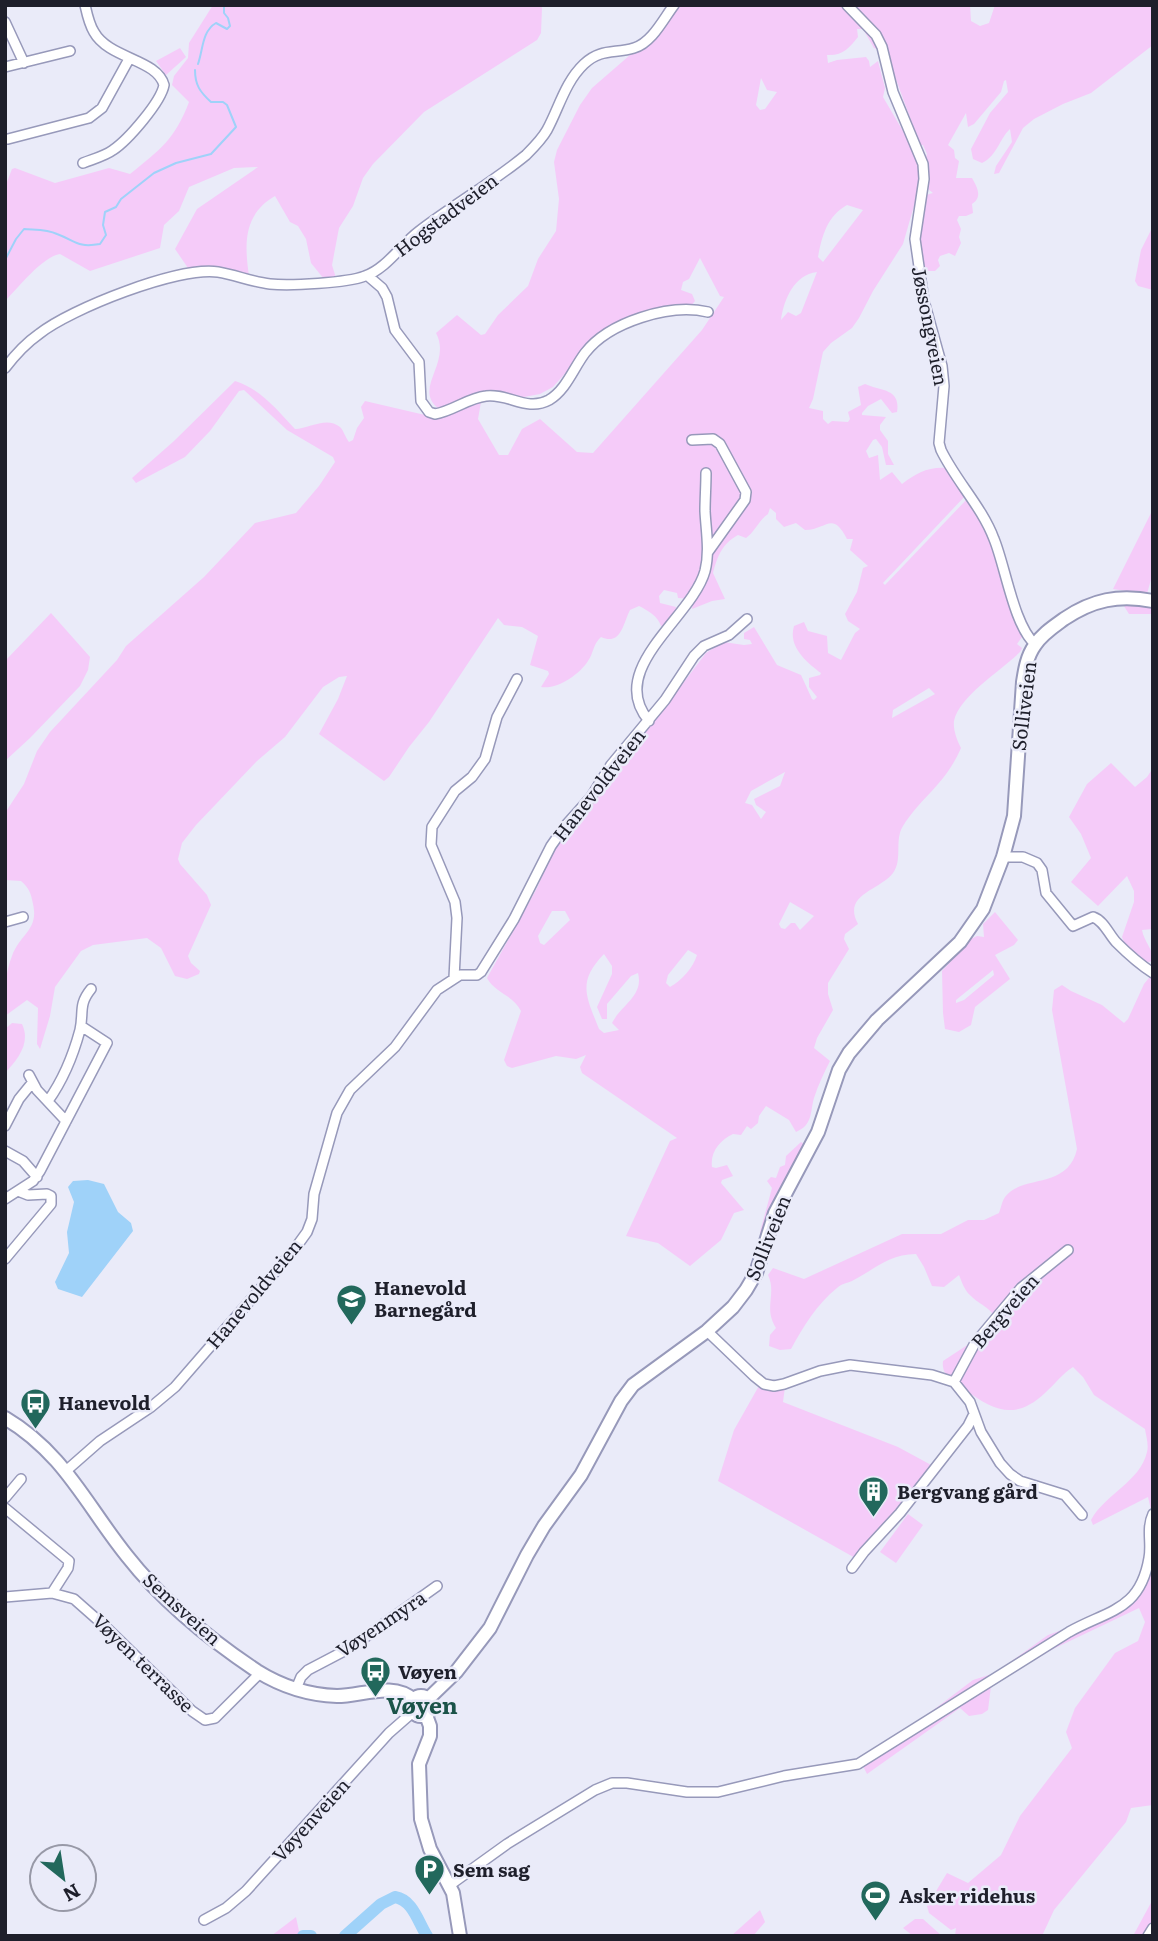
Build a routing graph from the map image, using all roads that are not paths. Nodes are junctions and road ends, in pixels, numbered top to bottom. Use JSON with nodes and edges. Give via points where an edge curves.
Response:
{"nodes":[{"id":1,"x":85,"y":5,"type":"edge"},
{"id":2,"x":674,"y":5,"type":"edge"},
{"id":3,"x":848,"y":5,"type":"edge"},
{"id":4,"x":5,"y":22,"type":"edge"},
{"id":5,"x":70,"y":51,"type":"dead end"},
{"id":6,"x":129,"y":59,"type":"junction"},
{"id":7,"x":24,"y":63,"type":"junction"},
{"id":8,"x":5,"y":67,"type":"edge"},
{"id":9,"x":8,"y":139,"type":"dead end"},
{"id":10,"x":83,"y":163,"type":"dead end"},
{"id":11,"x":368,"y":276,"type":"junction"},
{"id":12,"x":708,"y":312,"type":"dead end"},
{"id":13,"x":5,"y":368,"type":"edge"},
{"id":14,"x":691,"y":440,"type":"dead end"},
{"id":15,"x":706,"y":473,"type":"dead end"},
{"id":16,"x":708,"y":552,"type":"junction"},
{"id":17,"x":1153,"y":601,"type":"edge"},
{"id":18,"x":747,"y":619,"type":"dead end"},
{"id":19,"x":1035,"y":644,"type":"junction"},
{"id":20,"x":517,"y":679,"type":"dead end"},
{"id":21,"x":649,"y":720,"type":"junction"},
{"id":22,"x":1003,"y":858,"type":"junction"},
{"id":23,"x":23,"y":918,"type":"dead end"},
{"id":24,"x":5,"y":922,"type":"edge"},
{"id":25,"x":1153,"y":973,"type":"edge"},
{"id":26,"x":454,"y":978,"type":"junction"},
{"id":27,"x":91,"y":989,"type":"dead end"},
{"id":28,"x":81,"y":1026,"type":"junction"},
{"id":29,"x":48,"y":1101,"type":"junction"},
{"id":30,"x":66,"y":1121,"type":"junction"},
{"id":31,"x":5,"y":1126,"type":"edge"},
{"id":32,"x":5,"y":1150,"type":"edge"},
{"id":33,"x":37,"y":1177,"type":"junction"},
{"id":34,"x":18,"y":1191,"type":"junction"},
{"id":35,"x":5,"y":1199,"type":"edge"},
{"id":36,"x":1068,"y":1250,"type":"dead end"},
{"id":37,"x":5,"y":1259,"type":"edge"},
{"id":38,"x":706,"y":1331,"type":"junction"},
{"id":39,"x":954,"y":1382,"type":"junction"},
{"id":40,"x":973,"y":1416,"type":"junction"},
{"id":41,"x":5,"y":1418,"type":"edge"},
{"id":42,"x":66,"y":1470,"type":"junction"},
{"id":43,"x":21,"y":1479,"type":"dead end"},
{"id":44,"x":5,"y":1498,"type":"edge"},
{"id":45,"x":5,"y":1508,"type":"edge"},
{"id":46,"x":1153,"y":1514,"type":"edge"},
{"id":47,"x":1082,"y":1515,"type":"dead end"},
{"id":48,"x":852,"y":1568,"type":"dead end"},
{"id":49,"x":437,"y":1586,"type":"dead end"},
{"id":50,"x":52,"y":1592,"type":"junction"},
{"id":51,"x":5,"y":1597,"type":"edge"},
{"id":52,"x":260,"y":1673,"type":"junction"},
{"id":53,"x":296,"y":1689,"type":"junction"},
{"id":54,"x":418,"y":1709,"type":"junction"},
{"id":55,"x":450,"y":1885,"type":"junction"},
{"id":56,"x":204,"y":1920,"type":"dead end"},
{"id":57,"x":1153,"y":1928,"type":"edge"},
{"id":58,"x":460,"y":1936,"type":"edge"},
{"id":59,"x":1149,"y":1936,"type":"edge"}],
"edges":[{"from":1,"to":6,"type":"street","via":[[98,38]]},
{"from":2,"to":11,"type":"street","name":"Hogstadveien","via":[[644,43],[609,50],[582,65],[540,141],[526,155],[416,233]]},
{"from":3,"to":19,"type":"street","name":"Jøssongveien","via":[[882,47],[893,92],[923,164],[915,239],[924,301],[942,366],[939,443],[989,526],[1007,586]]},
{"from":4,"to":7,"type":"street"},
{"from":5,"to":7,"type":"street"},
{"from":6,"to":9,"type":"street","via":[[107,100],[89,118]]},
{"from":6,"to":10,"type":"street","via":[[158,73],[163,90],[113,150]]},
{"from":7,"to":8,"type":"street"},
{"from":11,"to":12,"type":"street","via":[[382,288],[395,330],[419,362],[421,401],[435,414],[485,396],[529,405],[543,402],[561,390],[587,350],[611,330],[658,313]]},
{"from":11,"to":13,"type":"street","via":[[272,284],[218,272],[173,277],[68,316],[40,332]]},
{"from":14,"to":16,"type":"street","name":"Hanevoldveien","via":[[720,443],[746,492]]},
{"from":15,"to":16,"type":"street","name":"Hanevoldveien"},
{"from":16,"to":21,"type":"street","name":"Hanevoldveien","via":[[697,590],[667,626],[638,679],[636,702]]},
{"from":17,"to":19,"type":"street","name":"Solliveien","via":[[1123,597],[1091,604],[1051,628]]},
{"from":18,"to":21,"type":"street","name":"Hanevoldveien","via":[[694,656]]},
{"from":19,"to":22,"type":"street","name":"Solliveien","via":[[1023,682],[1014,816]]},
{"from":20,"to":26,"type":"street","via":[[497,717],[485,759],[455,791],[432,827],[431,845],[455,902]]},
{"from":21,"to":26,"type":"street","name":"Hanevoldveien","via":[[565,826],[485,968],[477,975]]},
{"from":22,"to":25,"type":"street","via":[[1023,857],[1037,863],[1046,893],[1073,926],[1093,917],[1100,920],[1121,947]]},
{"from":22,"to":38,"type":"street","name":"Solliveien","via":[[971,930],[849,1053],[818,1132],[775,1213],[756,1273],[733,1307]]},
{"from":23,"to":24,"type":"street"},
{"from":26,"to":42,"type":"street","name":"Hanevoldveien","via":[[437,990],[395,1047],[342,1102],[314,1195],[312,1219],[294,1250],[174,1387]]},
{"from":27,"to":28,"type":"street","via":[[81,1004]]},
{"from":28,"to":29,"type":"street","via":[[64,1074]]},
{"from":28,"to":30,"type":"street","via":[[107,1043]]},
{"from":29,"to":30,"type":"street"},
{"from":29,"to":31,"type":"street","via":[[30,1079]]},
{"from":30,"to":33,"type":"street"},
{"from":32,"to":33,"type":"street"},
{"from":33,"to":34,"type":"street"},
{"from":34,"to":35,"type":"street"},
{"from":34,"to":37,"type":"street","via":[[47,1194],[51,1204]]},
{"from":36,"to":39,"type":"street","name":"Bergveien","via":[[1021,1288],[975,1343]]},
{"from":38,"to":39,"type":"street","via":[[764,1384],[784,1384],[849,1365]]},
{"from":38,"to":54,"type":"street","name":"Solliveien","via":[[633,1385],[581,1475],[544,1526],[490,1628],[428,1699],[432,1708]]},
{"from":39,"to":40,"type":"street","via":[[970,1402]]},
{"from":40,"to":47,"type":"street","via":[[1010,1474],[1065,1495]]},
{"from":40,"to":48,"type":"street"},
{"from":41,"to":42,"type":"street","name":"Semsveien","via":[[48,1449]]},
{"from":42,"to":52,"type":"street","name":"Semsveien","via":[[123,1551],[166,1599]]},
{"from":43,"to":44,"type":"street"},
{"from":45,"to":50,"type":"street","via":[[69,1561]]},
{"from":46,"to":55,"type":"street","via":[[1150,1556],[1131,1600],[1069,1632],[858,1764],[719,1792],[612,1783],[507,1843]]},
{"from":49,"to":53,"type":"street","name":"Vøyenmyra","via":[[350,1648],[308,1670]]},
{"from":50,"to":51,"type":"street","name":"Vøyen terrasse"},
{"from":50,"to":52,"type":"street","name":"Vøyen terrasse","via":[[84,1606],[205,1720],[215,1718]]},
{"from":52,"to":53,"type":"street","name":"Semsveien"},
{"from":53,"to":54,"type":"street","name":"Semsveien","via":[[336,1696],[400,1691]]},
{"from":54,"to":55,"type":"street","via":[[430,1726],[419,1764],[421,1819],[430,1849]]},
{"from":54,"to":56,"type":"street","name":"Vøyenveien","via":[[389,1733],[247,1891]]},
{"from":55,"to":58,"type":"street"},
{"from":57,"to":59,"type":"street"}]}
